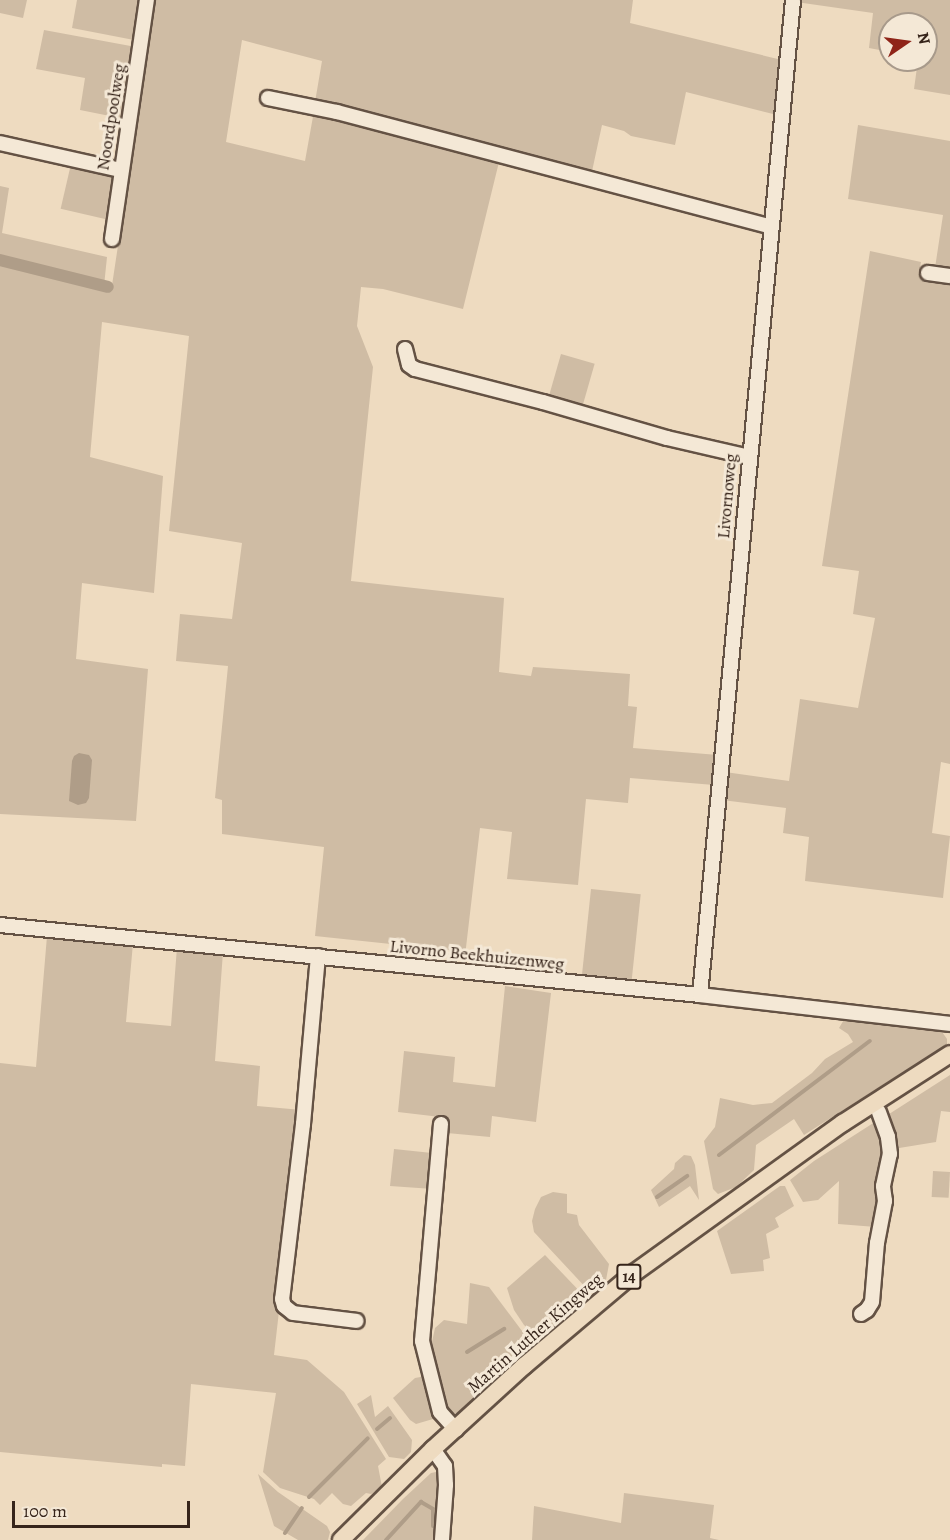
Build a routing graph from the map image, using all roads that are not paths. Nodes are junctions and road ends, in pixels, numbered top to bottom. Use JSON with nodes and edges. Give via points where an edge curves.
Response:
{"nodes":[{"id":1,"x":147,"y":0,"type":"edge"},
{"id":2,"x":793,"y":0,"type":"edge"},
{"id":3,"x":268,"y":98,"type":"dead end"},
{"id":4,"x":0,"y":143,"type":"edge"},
{"id":5,"x":121,"y":170,"type":"junction"},
{"id":6,"x":771,"y":227,"type":"junction"},
{"id":7,"x":112,"y":239,"type":"dead end"},
{"id":8,"x":928,"y":273,"type":"dead end"},
{"id":9,"x":950,"y":276,"type":"edge"},
{"id":10,"x":405,"y":349,"type":"dead end"},
{"id":11,"x":749,"y":457,"type":"junction"},
{"id":12,"x":0,"y":925,"type":"edge"},
{"id":13,"x":318,"y":956,"type":"junction"},
{"id":14,"x":700,"y":995,"type":"junction"},
{"id":15,"x":950,"y":1024,"type":"edge"},
{"id":16,"x":950,"y":1054,"type":"edge"},
{"id":17,"x":879,"y":1112,"type":"dead end"},
{"id":18,"x":441,"y":1124,"type":"dead end"},
{"id":19,"x":861,"y":1314,"type":"dead end"},
{"id":20,"x":357,"y":1321,"type":"dead end"},
{"id":21,"x":456,"y":1430,"type":"junction"},
{"id":22,"x":434,"y":1449,"type":"junction"},
{"id":23,"x":341,"y":1540,"type":"edge"},
{"id":24,"x":442,"y":1540,"type":"edge"}],
"edges":[{"from":1,"to":5,"type":"street","name":"Noordpoolweg"},
{"from":2,"to":6,"type":"street","name":"Livornoweg"},
{"from":3,"to":6,"type":"street","via":[[337,112]]},
{"from":4,"to":5,"type":"street"},
{"from":5,"to":7,"type":"street","name":"Noordpoolweg"},
{"from":6,"to":11,"type":"street","name":"Livornoweg"},
{"from":8,"to":9,"type":"street"},
{"from":10,"to":11,"type":"street","via":[[409,365],[415,369]]},
{"from":11,"to":14,"type":"street","name":"Livornoweg"},
{"from":12,"to":13,"type":"street","name":"Livorno Beekhuizenweg"},
{"from":13,"to":14,"type":"street","name":"Livorno Beekhuizenweg"},
{"from":13,"to":20,"type":"street","via":[[282,1299],[293,1313]]},
{"from":14,"to":15,"type":"street","name":"Livorno Beekhuizenweg"},
{"from":16,"to":21,"type":"main road","name":"Martin Luther Kingweg","number":"14","via":[[843,1123],[634,1273],[524,1366]]},
{"from":17,"to":19,"type":"street","via":[[890,1154],[883,1186],[885,1201],[872,1302]]},
{"from":18,"to":21,"type":"street","via":[[422,1341],[440,1412]]},
{"from":21,"to":22,"type":"main road","name":"Martin Luther Kingweg","number":"14"},
{"from":22,"to":23,"type":"main road","name":"Martin Luther Kingweg","number":"14"},
{"from":22,"to":24,"type":"street","via":[[445,1466]]}]}
